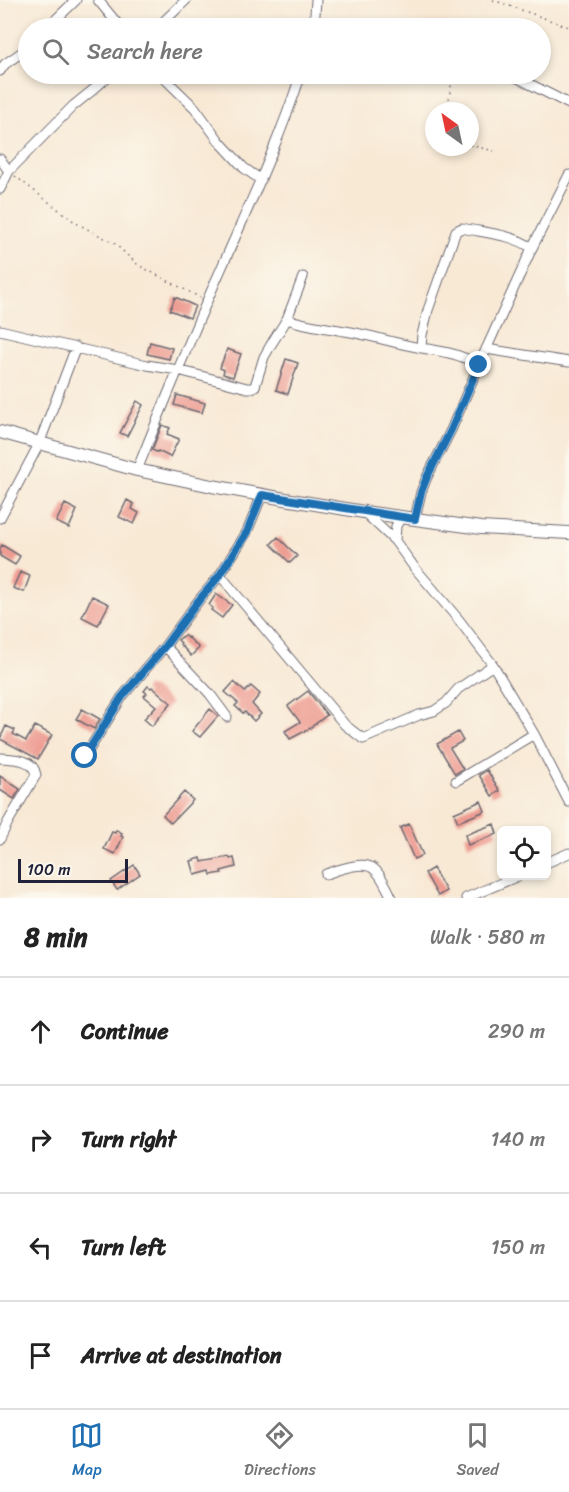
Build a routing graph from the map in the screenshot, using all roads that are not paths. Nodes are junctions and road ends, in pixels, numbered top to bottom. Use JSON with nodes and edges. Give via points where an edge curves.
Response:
{"nodes":[{"id":1,"x":76,"y":0,"type":"edge"},
{"id":2,"x":98,"y":0,"type":"edge"},
{"id":3,"x":186,"y":0,"type":"edge"},
{"id":4,"x":316,"y":0,"type":"edge"},
{"id":5,"x":57,"y":18,"type":"edge"},
{"id":6,"x":113,"y":18,"type":"edge"},
{"id":7,"x":167,"y":18,"type":"edge"},
{"id":8,"x":315,"y":18,"type":"edge"},
{"id":9,"x":18,"y":55,"type":"edge"},
{"id":10,"x":0,"y":70,"type":"edge"},
{"id":11,"x":100,"y":84,"type":"edge"},
{"id":12,"x":170,"y":84,"type":"edge"},
{"id":13,"x":298,"y":84,"type":"edge"},
{"id":14,"x":530,"y":84,"type":"edge"},
{"id":15,"x":569,"y":104,"type":"edge"},
{"id":16,"x":0,"y":159,"type":"edge"},
{"id":17,"x":9,"y":171,"type":"junction"},
{"id":18,"x":569,"y":175,"type":"edge"},
{"id":19,"x":261,"y":180,"type":"junction"},
{"id":20,"x":0,"y":189,"type":"edge"},
{"id":21,"x":566,"y":189,"type":"edge"},
{"id":22,"x":532,"y":248,"type":"junction"},
{"id":23,"x":303,"y":277,"type":"dead end"},
{"id":24,"x":287,"y":319,"type":"junction"},
{"id":25,"x":0,"y":330,"type":"edge"},
{"id":26,"x":76,"y":347,"type":"junction"},
{"id":27,"x":421,"y":348,"type":"junction"},
{"id":28,"x":486,"y":349,"type":"junction"},
{"id":29,"x":569,"y":362,"type":"edge"},
{"id":30,"x":479,"y":365,"type":"junction"},
{"id":31,"x":178,"y":370,"type":"junction"},
{"id":32,"x":0,"y":432,"type":"edge"},
{"id":33,"x":39,"y":444,"type":"junction"},
{"id":34,"x":137,"y":470,"type":"junction"},
{"id":35,"x":262,"y":495,"type":"junction"},
{"id":36,"x":364,"y":512,"type":"junction"},
{"id":37,"x":401,"y":517,"type":"junction"},
{"id":38,"x":0,"y":518,"type":"edge"},
{"id":39,"x":415,"y":519,"type":"junction"},
{"id":40,"x":569,"y":533,"type":"edge"},
{"id":41,"x":395,"y":541,"type":"junction"},
{"id":42,"x":220,"y":575,"type":"junction"},
{"id":43,"x":165,"y":646,"type":"junction"},
{"id":44,"x":493,"y":664,"type":"junction"},
{"id":45,"x":227,"y":717,"type":"dead end"},
{"id":46,"x":534,"y":734,"type":"junction"},
{"id":47,"x":85,"y":756,"type":"dead end"},
{"id":48,"x":0,"y":758,"type":"edge"},
{"id":49,"x":456,"y":781,"type":"dead end"},
{"id":50,"x":569,"y":802,"type":"edge"},
{"id":51,"x":0,"y":839,"type":"edge"},
{"id":52,"x":569,"y":854,"type":"edge"},
{"id":53,"x":551,"y":861,"type":"edge"},
{"id":54,"x":326,"y":874,"type":"dead end"},
{"id":55,"x":509,"y":880,"type":"edge"},
{"id":56,"x":392,"y":898,"type":"edge"},
{"id":57,"x":466,"y":898,"type":"edge"}],
"edges":[{"from":1,"to":5,"type":"street"},
{"from":2,"to":6,"type":"street"},
{"from":3,"to":7,"type":"street"},
{"from":4,"to":8,"type":"street"},
{"from":9,"to":10,"type":"street"},
{"from":11,"to":17,"type":"street"},
{"from":12,"to":19,"type":"street","via":[[244,168]]},
{"from":13,"to":19,"type":"street"},
{"from":14,"to":15,"type":"street"},
{"from":16,"to":17,"type":"street"},
{"from":17,"to":20,"type":"street"},
{"from":18,"to":21,"type":"street"},
{"from":19,"to":31,"type":"street"},
{"from":21,"to":22,"type":"street"},
{"from":22,"to":27,"type":"street","via":[[512,238],[462,228],[456,231],[428,309]]},
{"from":22,"to":28,"type":"street"},
{"from":23,"to":24,"type":"street"},
{"from":24,"to":27,"type":"street"},
{"from":24,"to":31,"type":"street","via":[[264,357],[252,388]]},
{"from":25,"to":26,"type":"street"},
{"from":26,"to":31,"type":"street"},
{"from":26,"to":33,"type":"street"},
{"from":27,"to":30,"type":"street","via":[[447,351]]},
{"from":28,"to":29,"type":"street"},
{"from":28,"to":30,"type":"street"},
{"from":30,"to":39,"type":"street","via":[[427,477]]},
{"from":31,"to":34,"type":"street"},
{"from":32,"to":33,"type":"main road"},
{"from":33,"to":34,"type":"main road"},
{"from":33,"to":38,"type":"street"},
{"from":34,"to":35,"type":"main road"},
{"from":35,"to":36,"type":"main road"},
{"from":35,"to":42,"type":"street","via":[[247,532]]},
{"from":36,"to":37,"type":"main road"},
{"from":36,"to":41,"type":"street"},
{"from":37,"to":39,"type":"main road"},
{"from":37,"to":41,"type":"street"},
{"from":39,"to":40,"type":"main road"},
{"from":41,"to":44,"type":"street"},
{"from":42,"to":43,"type":"street"},
{"from":42,"to":44,"type":"street","via":[[345,725],[363,739],[434,711]]},
{"from":43,"to":45,"type":"street"},
{"from":43,"to":47,"type":"street","via":[[122,697]]},
{"from":44,"to":46,"type":"street"},
{"from":46,"to":49,"type":"street"},
{"from":46,"to":50,"type":"street"},
{"from":48,"to":51,"type":"street","via":[[28,763],[36,775]]},
{"from":52,"to":53,"type":"street"},
{"from":54,"to":56,"type":"street","via":[[367,866],[374,869]]},
{"from":55,"to":57,"type":"street"}]}
